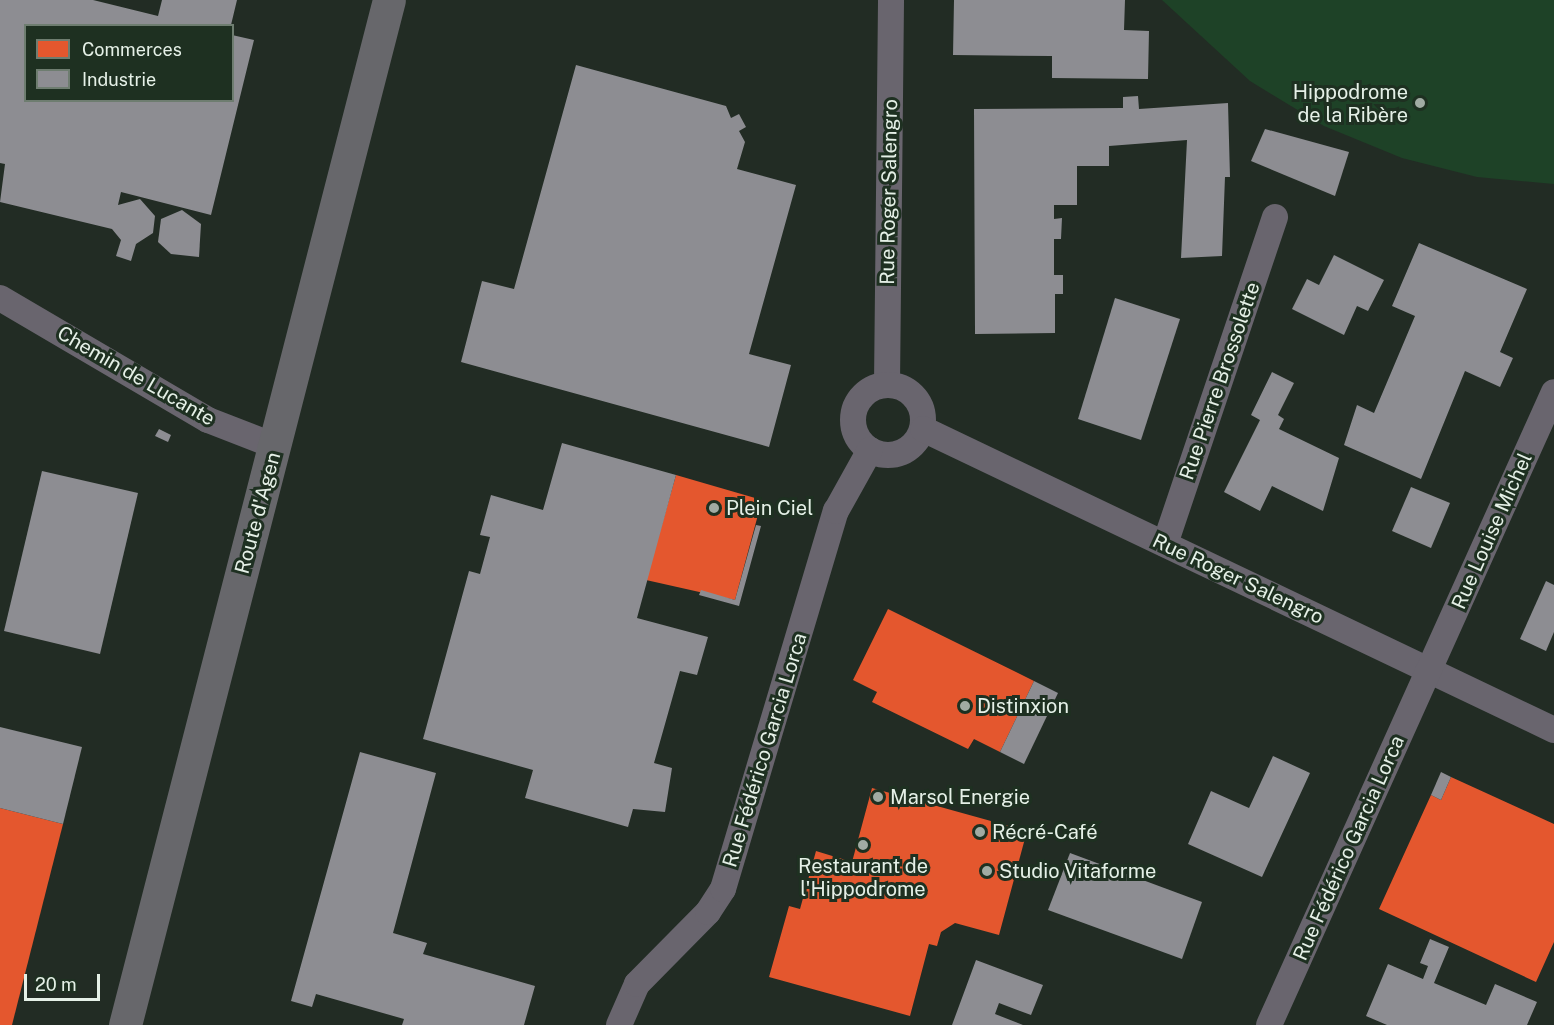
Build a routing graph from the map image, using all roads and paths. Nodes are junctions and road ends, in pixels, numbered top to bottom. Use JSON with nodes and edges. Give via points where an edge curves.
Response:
{"nodes":[{"id":1,"x":389,"y":0,"type":"edge"},
{"id":2,"x":891,"y":0,"type":"edge"},
{"id":3,"x":1275,"y":217,"type":"dead end"},
{"id":4,"x":0,"y":298,"type":"edge"},
{"id":5,"x":887,"y":384,"type":"junction"},
{"id":6,"x":1554,"y":392,"type":"edge"},
{"id":7,"x":923,"y":429,"type":"junction"},
{"id":8,"x":275,"y":446,"type":"junction"},
{"id":9,"x":870,"y":450,"type":"junction"},
{"id":10,"x":1165,"y":544,"type":"junction"},
{"id":11,"x":1430,"y":670,"type":"junction"},
{"id":12,"x":1554,"y":730,"type":"edge"},
{"id":13,"x":125,"y":1025,"type":"edge"},
{"id":14,"x":619,"y":1025,"type":"edge"},
{"id":15,"x":1269,"y":1025,"type":"edge"}],
"edges":[{"from":1,"to":8,"type":"main road","name":"Route d'Agen"},
{"from":2,"to":5,"type":"street","name":"Rue Roger Salengro"},
{"from":3,"to":10,"type":"street","name":"Rue Pierre Brossolette"},
{"from":4,"to":8,"type":"street","name":"Chemin de Lucante","via":[[208,420]]},
{"from":5,"to":7,"type":"street","via":[[916,398]]},
{"from":5,"to":9,"type":"street","via":[[866,392],[854,411],[855,434]]},
{"from":6,"to":11,"type":"street","name":"Rue Louise Michel"},
{"from":7,"to":9,"type":"street","via":[[902,453]]},
{"from":7,"to":10,"type":"street","name":"Rue Roger Salengro"},
{"from":8,"to":13,"type":"main road","name":"Route d'Agen"},
{"from":9,"to":14,"type":"street","name":"Rue Fédérico Garcia Lorca","via":[[836,511],[723,889],[708,912],[637,984]]},
{"from":10,"to":11,"type":"street","name":"Rue Roger Salengro"},
{"from":11,"to":12,"type":"street","name":"Rue Roger Salengro"},
{"from":11,"to":15,"type":"street","name":"Rue Fédérico Garcia Lorca"}]}
